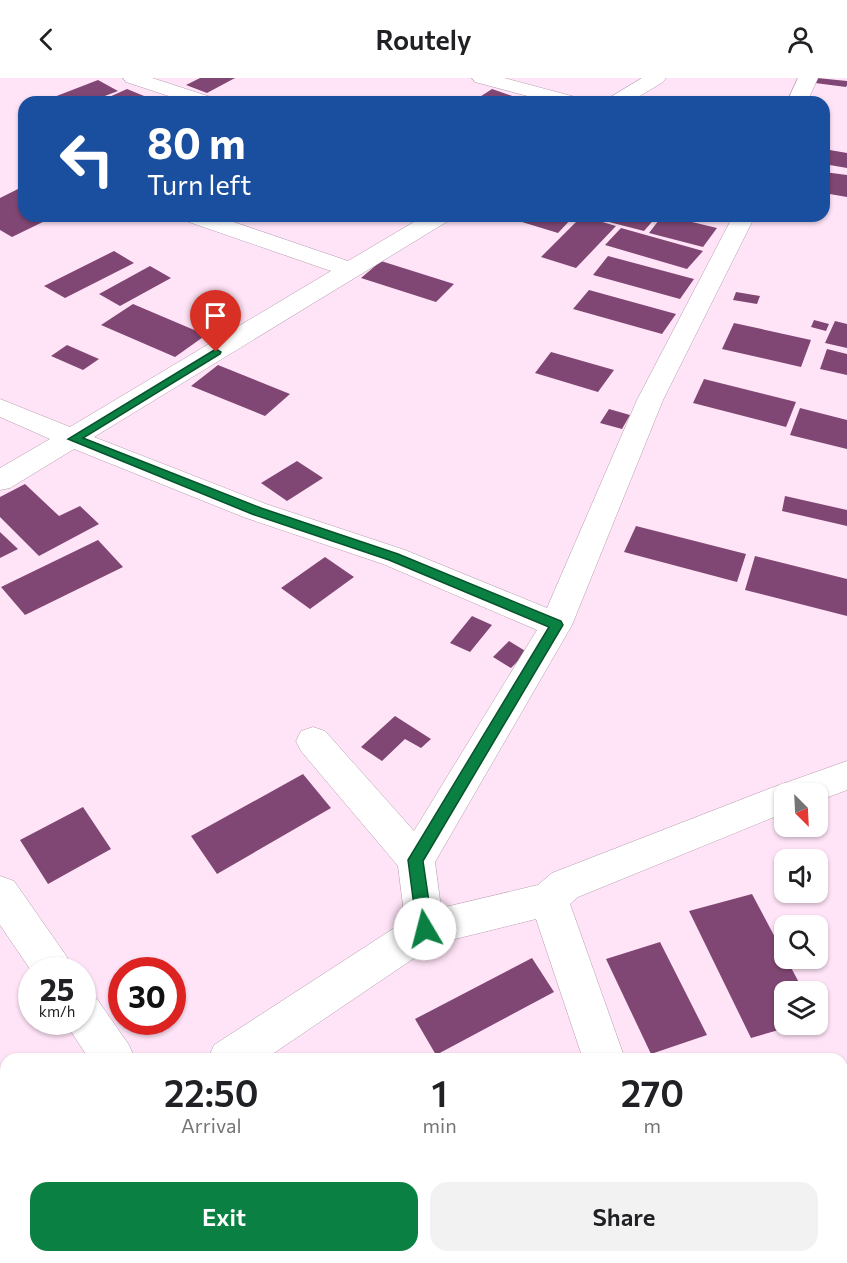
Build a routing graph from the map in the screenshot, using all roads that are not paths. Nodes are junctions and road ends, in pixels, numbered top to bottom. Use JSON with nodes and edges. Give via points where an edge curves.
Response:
{"nodes":[{"id":1,"x":133,"y":78,"type":"edge"},
{"id":2,"x":482,"y":78,"type":"edge"},
{"id":3,"x":656,"y":78,"type":"edge"},
{"id":4,"x":808,"y":78,"type":"edge"},
{"id":5,"x":188,"y":96,"type":"edge"},
{"id":6,"x":550,"y":96,"type":"edge"},
{"id":7,"x":626,"y":96,"type":"edge"},
{"id":8,"x":800,"y":96,"type":"edge"},
{"id":9,"x":211,"y":222,"type":"edge"},
{"id":10,"x":430,"y":222,"type":"edge"},
{"id":11,"x":741,"y":222,"type":"edge"},
{"id":12,"x":351,"y":270,"type":"junction"},
{"id":13,"x":0,"y":407,"type":"edge"},
{"id":14,"x":74,"y":439,"type":"junction"},
{"id":15,"x":0,"y":481,"type":"edge"},
{"id":16,"x":556,"y":625,"type":"junction"},
{"id":17,"x":313,"y":741,"type":"dead end"},
{"id":18,"x":847,"y":775,"type":"edge"},
{"id":19,"x":826,"y":783,"type":"edge"},
{"id":20,"x":774,"y":802,"type":"edge"},
{"id":21,"x":416,"y":860,"type":"junction"},
{"id":22,"x":0,"y":893,"type":"edge"},
{"id":23,"x":549,"y":900,"type":"junction"},
{"id":24,"x":425,"y":929,"type":"junction"},
{"id":25,"x":44,"y":957,"type":"edge"},
{"id":26,"x":96,"y":1033,"type":"edge"},
{"id":27,"x":110,"y":1053,"type":"edge"},
{"id":28,"x":238,"y":1053,"type":"edge"},
{"id":29,"x":602,"y":1053,"type":"edge"}],
"edges":[{"from":1,"to":5,"type":"street"},
{"from":2,"to":6,"type":"street"},
{"from":3,"to":7,"type":"street"},
{"from":4,"to":8,"type":"street"},
{"from":9,"to":12,"type":"street"},
{"from":10,"to":12,"type":"street"},
{"from":11,"to":16,"type":"street","via":[[650,400]]},
{"from":12,"to":14,"type":"street"},
{"from":13,"to":14,"type":"street"},
{"from":14,"to":15,"type":"street"},
{"from":14,"to":16,"type":"street","via":[[256,511],[394,557]]},
{"from":16,"to":21,"type":"street"},
{"from":17,"to":21,"type":"street"},
{"from":18,"to":19,"type":"street"},
{"from":20,"to":23,"type":"street","via":[[565,885]]},
{"from":21,"to":24,"type":"street"},
{"from":22,"to":25,"type":"street"},
{"from":23,"to":24,"type":"street"},
{"from":23,"to":29,"type":"street"},
{"from":24,"to":28,"type":"street"},
{"from":26,"to":27,"type":"street"}]}
